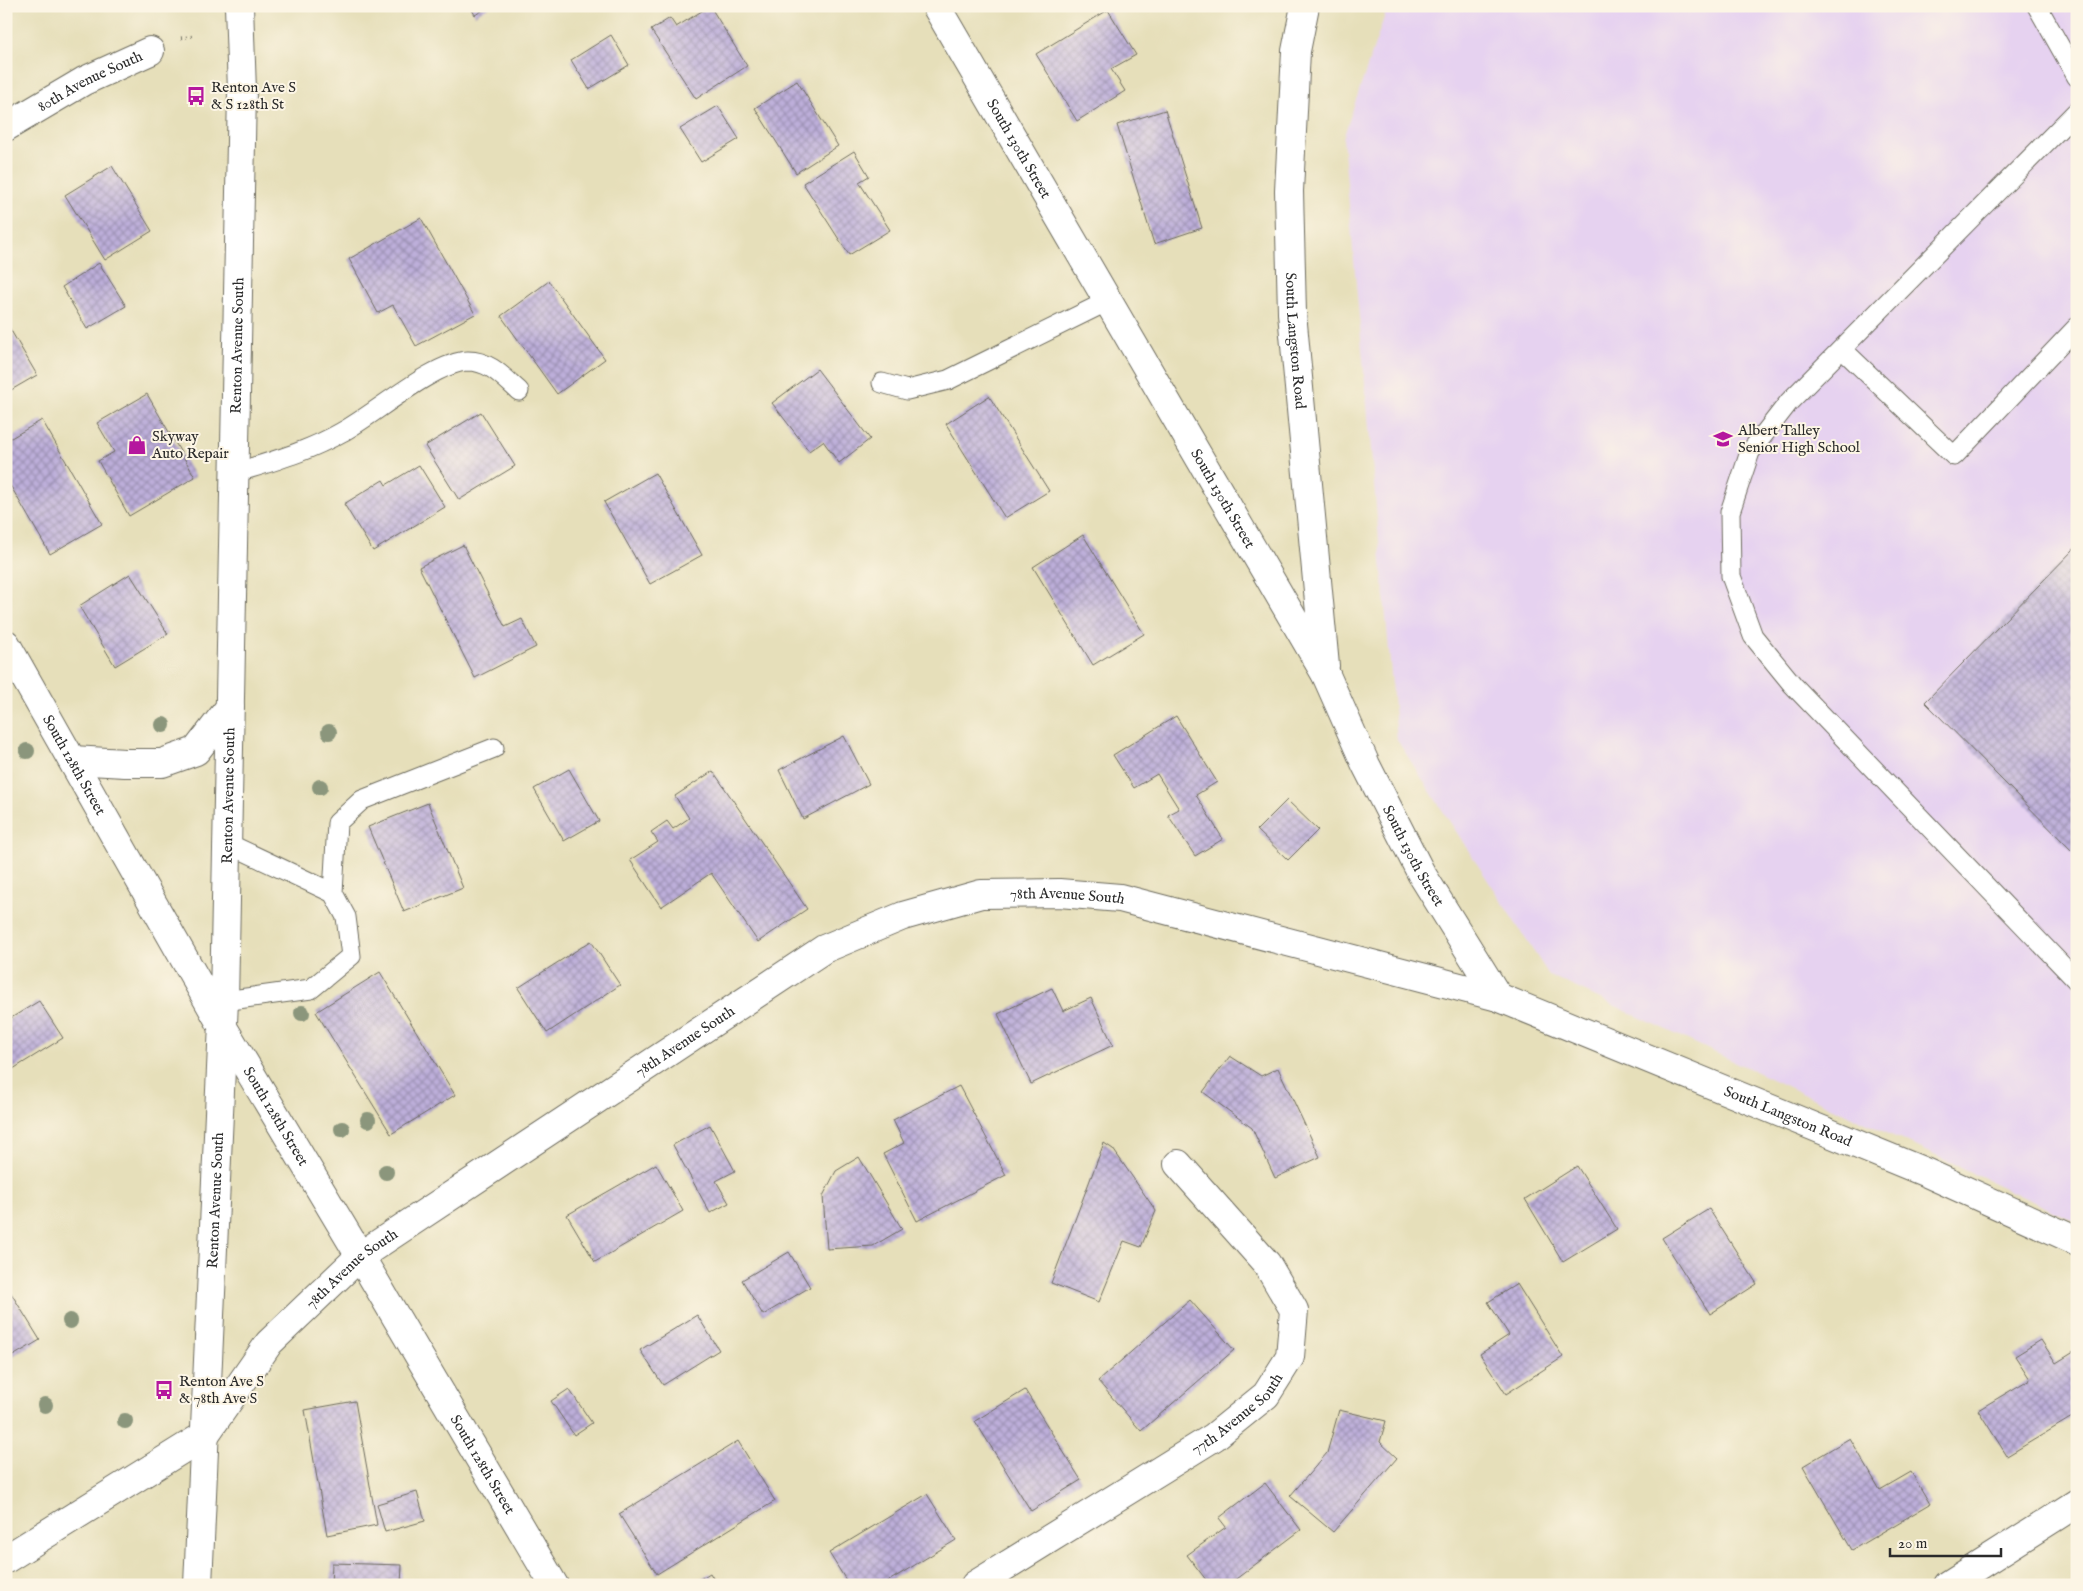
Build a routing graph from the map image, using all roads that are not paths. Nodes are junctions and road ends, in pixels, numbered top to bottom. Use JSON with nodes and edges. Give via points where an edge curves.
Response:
{"nodes":[{"id":1,"x":239,"y":6,"type":"edge"},
{"id":2,"x":936,"y":6,"type":"edge"},
{"id":3,"x":1305,"y":6,"type":"edge"},
{"id":4,"x":2038,"y":6,"type":"edge"},
{"id":5,"x":150,"y":51,"type":"dead end"},
{"id":6,"x":2077,"y":77,"type":"edge"},
{"id":7,"x":2077,"y":111,"type":"edge"},
{"id":8,"x":6,"y":127,"type":"edge"},
{"id":9,"x":1108,"y":301,"type":"junction"},
{"id":10,"x":2077,"y":327,"type":"edge"},
{"id":11,"x":1842,"y":349,"type":"junction"},
{"id":12,"x":882,"y":383,"type":"dead end"},
{"id":13,"x":519,"y":391,"type":"dead end"},
{"id":14,"x":235,"y":473,"type":"junction"},
{"id":15,"x":6,"y":644,"type":"edge"},
{"id":16,"x":1326,"y":675,"type":"junction"},
{"id":17,"x":230,"y":707,"type":"junction"},
{"id":18,"x":494,"y":748,"type":"dead end"},
{"id":19,"x":72,"y":760,"type":"junction"},
{"id":20,"x":227,"y":843,"type":"junction"},
{"id":21,"x":333,"y":893,"type":"junction"},
{"id":22,"x":2077,"y":981,"type":"edge"},
{"id":23,"x":1498,"y":997,"type":"junction"},
{"id":24,"x":224,"y":1001,"type":"junction"},
{"id":25,"x":224,"y":1028,"type":"junction"},
{"id":26,"x":1178,"y":1164,"type":"dead end"},
{"id":27,"x":2077,"y":1241,"type":"edge"},
{"id":28,"x":360,"y":1256,"type":"junction"},
{"id":29,"x":206,"y":1435,"type":"junction"},
{"id":30,"x":2077,"y":1502,"type":"edge"},
{"id":31,"x":6,"y":1558,"type":"edge"},
{"id":32,"x":1956,"y":1583,"type":"edge"},
{"id":33,"x":198,"y":1585,"type":"edge"},
{"id":34,"x":554,"y":1585,"type":"edge"},
{"id":35,"x":975,"y":1585,"type":"edge"}],
"edges":[{"from":1,"to":14,"type":"street","name":"Renton Avenue South","via":[[242,91]]},
{"from":2,"to":9,"type":"street","name":"South 130th Street"},
{"from":3,"to":16,"type":"street","name":"South Langston Road","via":[[1296,51],[1288,190],[1292,312]]},
{"from":4,"to":6,"type":"lane"},
{"from":5,"to":8,"type":"street","name":"80th Avenue South","via":[[84,81]]},
{"from":7,"to":11,"type":"lane"},
{"from":9,"to":12,"type":"lane","via":[[948,380],[907,390]]},
{"from":9,"to":16,"type":"street","name":"South 130th Street"},
{"from":10,"to":11,"type":"lane","via":[[1954,456]]},
{"from":11,"to":22,"type":"lane","via":[[1789,402],[1750,452],[1730,512],[1731,576],[1753,636],[1793,685]]},
{"from":13,"to":14,"type":"lane","via":[[488,364],[467,361],[443,368],[342,432],[301,453]]},
{"from":14,"to":17,"type":"street","name":"Renton Avenue South"},
{"from":15,"to":19,"type":"street","name":"South 128th Street"},
{"from":16,"to":23,"type":"street","name":"South 130th Street","via":[[1366,765],[1421,872]]},
{"from":17,"to":19,"type":"street","via":[[196,751],[162,763]]},
{"from":17,"to":20,"type":"street","name":"Renton Avenue South"},
{"from":18,"to":21,"type":"lane","via":[[362,800],[336,823]]},
{"from":19,"to":25,"type":"street","name":"South 128th Street"},
{"from":20,"to":21,"type":"lane"},
{"from":20,"to":24,"type":"street","name":"Renton Avenue South"},
{"from":21,"to":24,"type":"lane","via":[[346,917],[351,956],[311,989]]},
{"from":23,"to":27,"type":"street","name":"South Langston Road","via":[[1927,1173]]},
{"from":23,"to":28,"type":"street","name":"78th Avenue South","via":[[1120,898],[981,894],[903,916],[824,949]]},
{"from":24,"to":25,"type":"street","name":"Renton Avenue South"},
{"from":25,"to":28,"type":"street","name":"South 128th Street"},
{"from":25,"to":29,"type":"street","name":"Renton Avenue South"},
{"from":26,"to":35,"type":"street","name":"77th Avenue South","via":[[1267,1264],[1294,1310],[1290,1357],[1266,1395],[1214,1437]]},
{"from":28,"to":29,"type":"street","name":"78th Avenue South","via":[[269,1343]]},
{"from":28,"to":34,"type":"street","name":"South 128th Street"},
{"from":29,"to":31,"type":"street","name":"78th Avenue South"},
{"from":29,"to":33,"type":"street","name":"Renton Avenue South"},
{"from":30,"to":32,"type":"street"}]}
